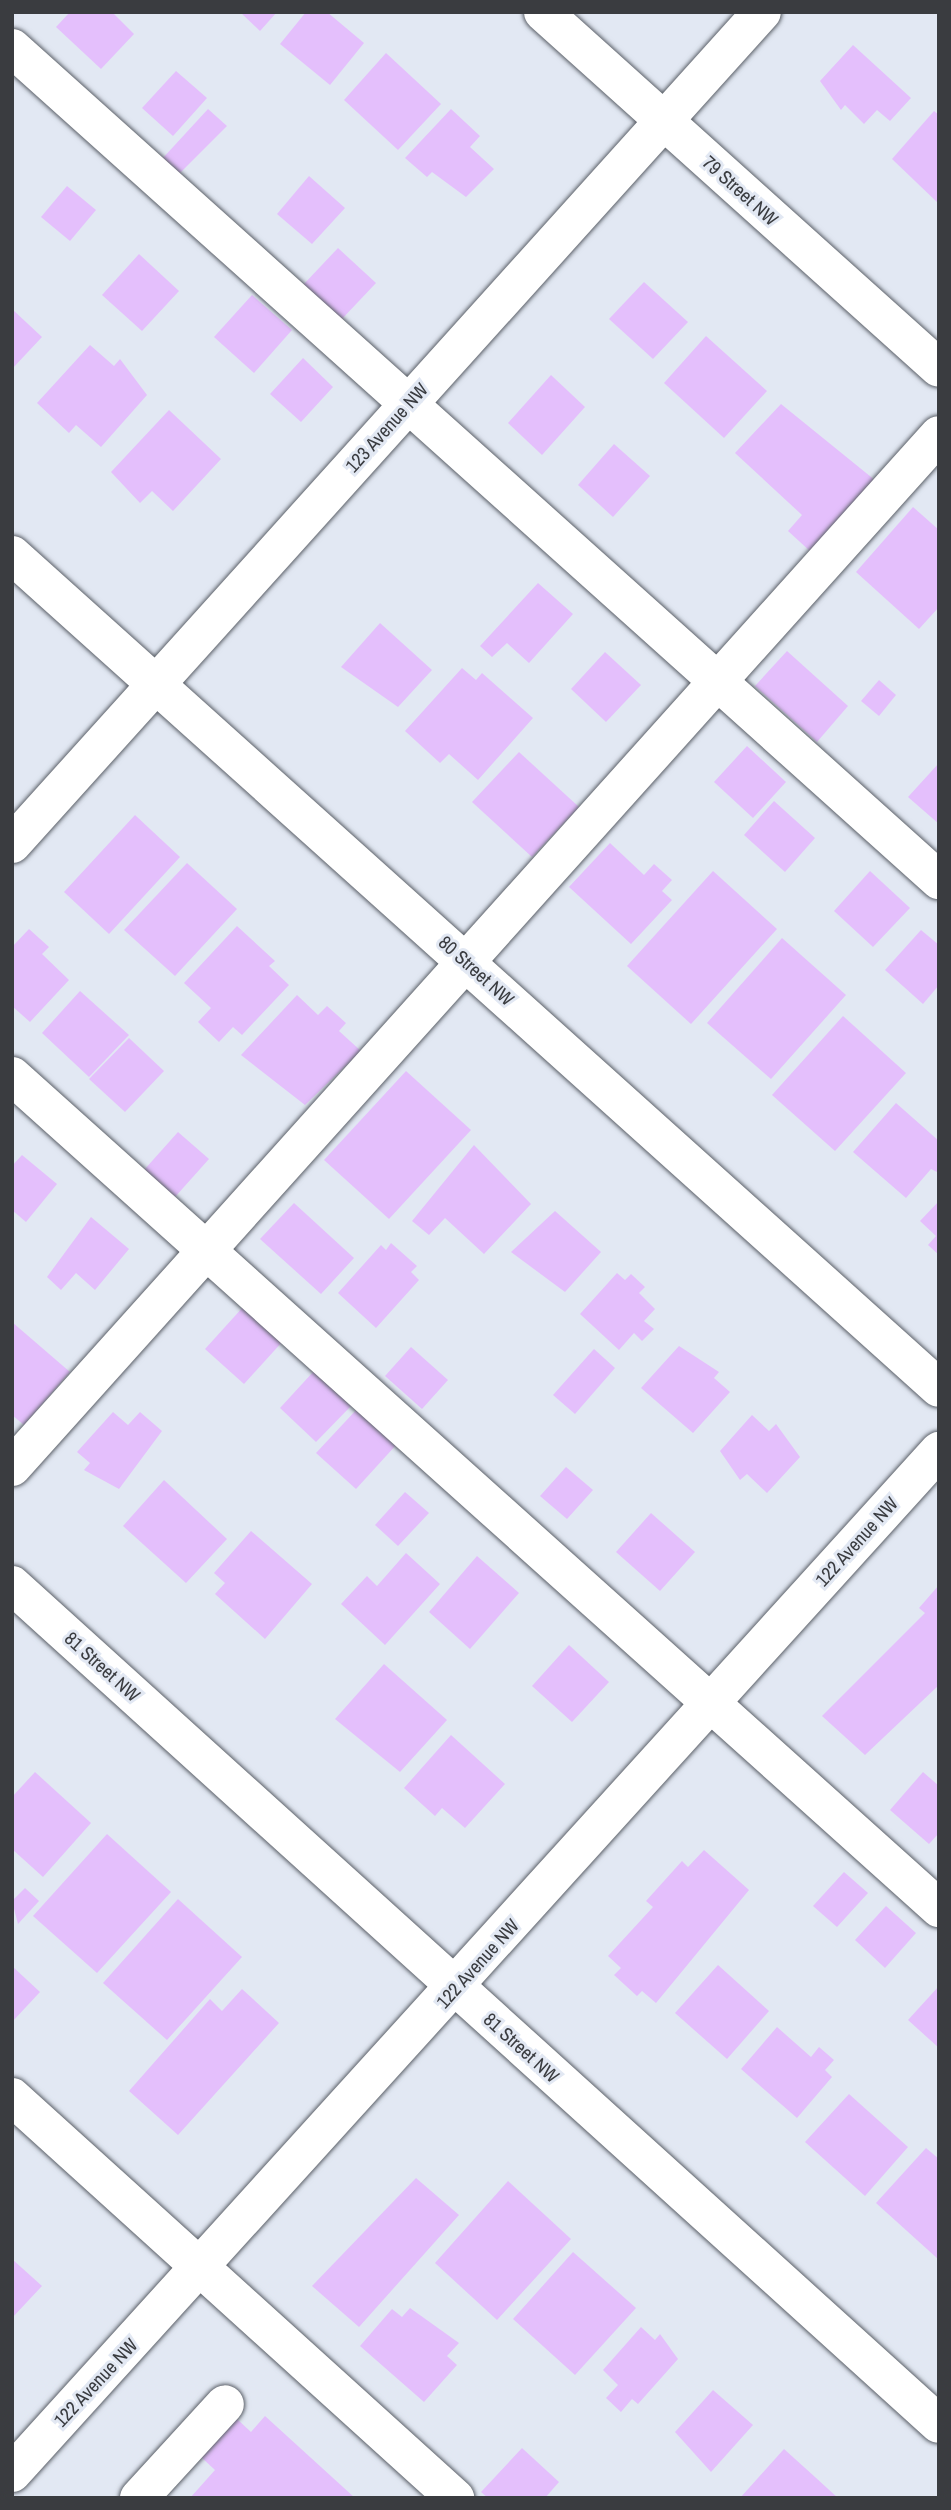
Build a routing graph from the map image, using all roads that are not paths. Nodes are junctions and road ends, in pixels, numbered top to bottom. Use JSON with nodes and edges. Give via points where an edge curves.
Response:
{"nodes":[{"id":1,"x":543,"y":12,"type":"edge"},
{"id":2,"x":762,"y":12,"type":"edge"},
{"id":3,"x":12,"y":48,"type":"edge"},
{"id":4,"x":663,"y":122,"type":"junction"},
{"id":5,"x":939,"y":368,"type":"edge"},
{"id":6,"x":410,"y":404,"type":"junction"},
{"id":7,"x":939,"y":435,"type":"edge"},
{"id":8,"x":12,"y":555,"type":"edge"},
{"id":9,"x":156,"y":684,"type":"junction"},
{"id":10,"x":721,"y":685,"type":"junction"},
{"id":11,"x":12,"y":844,"type":"edge"},
{"id":12,"x":939,"y":880,"type":"edge"},
{"id":13,"x":468,"y":965,"type":"junction"},
{"id":14,"x":12,"y":1076,"type":"edge"},
{"id":15,"x":208,"y":1254,"type":"junction"},
{"id":16,"x":939,"y":1388,"type":"edge"},
{"id":17,"x":939,"y":1451,"type":"edge"},
{"id":18,"x":12,"y":1467,"type":"edge"},
{"id":19,"x":12,"y":1586,"type":"edge"},
{"id":20,"x":713,"y":1702,"type":"junction"},
{"id":21,"x":939,"y":1908,"type":"edge"},
{"id":22,"x":456,"y":1989,"type":"junction"},
{"id":23,"x":12,"y":2097,"type":"edge"},
{"id":24,"x":202,"y":2268,"type":"junction"},
{"id":25,"x":225,"y":2404,"type":"dead end"},
{"id":26,"x":939,"y":2424,"type":"edge"},
{"id":27,"x":12,"y":2473,"type":"edge"},
{"id":28,"x":139,"y":2498,"type":"edge"},
{"id":29,"x":455,"y":2498,"type":"edge"}],
"edges":[{"from":1,"to":4,"type":"street","name":"79 Street NW"},
{"from":2,"to":4,"type":"street","name":"123 Avenue NW"},
{"from":3,"to":6,"type":"street"},
{"from":4,"to":5,"type":"street","name":"79 Street NW"},
{"from":4,"to":6,"type":"street","name":"123 Avenue NW"},
{"from":6,"to":9,"type":"street","name":"123 Avenue NW"},
{"from":6,"to":10,"type":"street"},
{"from":7,"to":10,"type":"street"},
{"from":8,"to":9,"type":"street","name":"80 Street NW"},
{"from":9,"to":11,"type":"street","name":"123 Avenue NW"},
{"from":9,"to":13,"type":"street","name":"80 Street NW"},
{"from":10,"to":12,"type":"street"},
{"from":10,"to":13,"type":"street"},
{"from":13,"to":15,"type":"street"},
{"from":13,"to":16,"type":"street","name":"80 Street NW"},
{"from":14,"to":15,"type":"street"},
{"from":15,"to":18,"type":"street"},
{"from":15,"to":20,"type":"street"},
{"from":17,"to":20,"type":"street","name":"122 Avenue NW"},
{"from":19,"to":22,"type":"street","name":"81 Street NW"},
{"from":20,"to":21,"type":"street"},
{"from":20,"to":22,"type":"street","name":"122 Avenue NW"},
{"from":22,"to":24,"type":"street","name":"122 Avenue NW"},
{"from":22,"to":26,"type":"street","name":"81 Street NW"},
{"from":23,"to":24,"type":"street"},
{"from":24,"to":27,"type":"street","name":"122 Avenue NW"},
{"from":24,"to":29,"type":"street"},
{"from":25,"to":28,"type":"street"}]}
